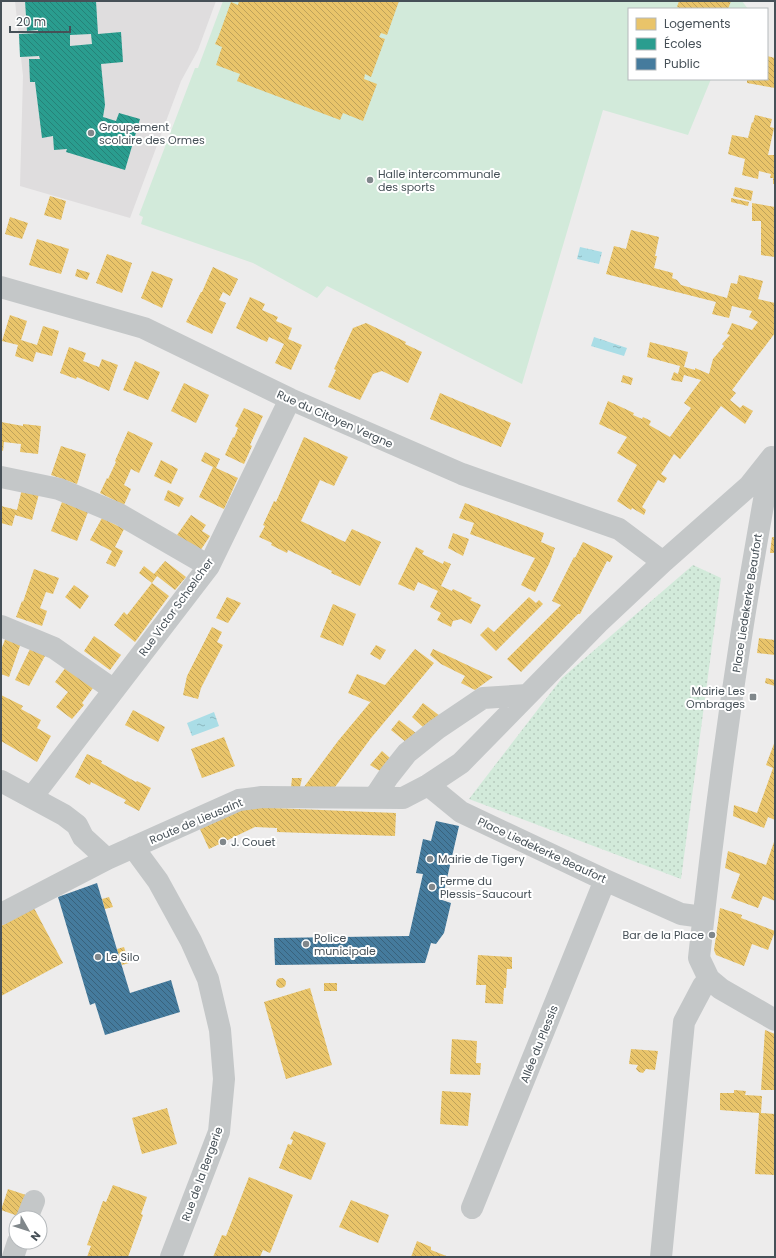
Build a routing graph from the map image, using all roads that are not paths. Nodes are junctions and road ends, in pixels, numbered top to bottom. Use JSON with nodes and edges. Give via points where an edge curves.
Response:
{"nodes":[{"id":1,"x":1,"y":287,"type":"edge"},
{"id":2,"x":290,"y":399,"type":"junction"},
{"id":3,"x":774,"y":452,"type":"edge"},
{"id":4,"x":1,"y":477,"type":"edge"},
{"id":5,"x":663,"y":562,"type":"junction"},
{"id":6,"x":209,"y":566,"type":"junction"},
{"id":7,"x":1,"y":626,"type":"edge"},
{"id":8,"x":114,"y":690,"type":"junction"},
{"id":9,"x":527,"y":696,"type":"junction"},
{"id":10,"x":1,"y":780,"type":"edge"},
{"id":11,"x":428,"y":785,"type":"junction"},
{"id":12,"x":32,"y":797,"type":"junction"},
{"id":13,"x":374,"y":798,"type":"junction"},
{"id":14,"x":133,"y":847,"type":"junction"},
{"id":15,"x":107,"y":859,"type":"junction"},
{"id":16,"x":605,"y":880,"type":"junction"},
{"id":17,"x":1,"y":914,"type":"edge"},
{"id":18,"x":703,"y":916,"type":"junction"},
{"id":19,"x":709,"y":979,"type":"junction"},
{"id":20,"x":775,"y":1020,"type":"edge"},
{"id":21,"x":472,"y":1208,"type":"dead end"},
{"id":22,"x":171,"y":1257,"type":"edge"},
{"id":23,"x":661,"y":1257,"type":"edge"}],
"edges":[{"from":1,"to":2,"type":"street","name":"Rue du Citoyen Vergne","via":[[144,328]]},
{"from":2,"to":5,"type":"street","name":"Rue du Citoyen Vergne","via":[[462,474],[619,529]]},
{"from":2,"to":6,"type":"street","name":"Rue Victor Schœlcher"},
{"from":3,"to":5,"type":"street","name":"Place Liedekerke Beaufort","via":[[750,486]]},
{"from":3,"to":18,"type":"street","name":"Place Liedekerke Beaufort","via":[[755,544],[734,680]]},
{"from":4,"to":6,"type":"street","via":[[59,489],[119,514]]},
{"from":5,"to":9,"type":"street","name":"Place Liedekerke Beaufort","via":[[598,623]]},
{"from":6,"to":8,"type":"street","name":"Rue Victor Schœlcher"},
{"from":7,"to":8,"type":"street","via":[[54,648]]},
{"from":8,"to":12,"type":"street","name":"Rue Victor Schœlcher"},
{"from":9,"to":11,"type":"street","name":"Place Liedekerke Beaufort","via":[[461,763]]},
{"from":9,"to":13,"type":"street","via":[[483,698],[407,753]]},
{"from":10,"to":12,"type":"street"},
{"from":11,"to":13,"type":"street","name":"Route de Lieusaint","via":[[403,798]]},
{"from":11,"to":16,"type":"street","name":"Place Liedekerke Beaufort","via":[[461,812]]},
{"from":12,"to":15,"type":"street","via":[[72,820],[83,837]]},
{"from":13,"to":14,"type":"street","name":"Route de Lieusaint","via":[[262,797],[239,800]]},
{"from":14,"to":15,"type":"street","name":"Route de Lieusaint"},
{"from":14,"to":22,"type":"street","name":"Rue de la Bergerie","via":[[158,881],[191,941],[208,979],[220,1030],[224,1079],[219,1132]]},
{"from":15,"to":17,"type":"street","name":"Route de Lieusaint"},
{"from":16,"to":18,"type":"street","name":"Place Liedekerke Beaufort","via":[[681,914]]},
{"from":16,"to":21,"type":"street","name":"Allée du Plessis"},
{"from":18,"to":19,"type":"street","via":[[699,958]]},
{"from":19,"to":20,"type":"street","via":[[720,989]]},
{"from":19,"to":23,"type":"street","via":[[684,1022]]}]}
